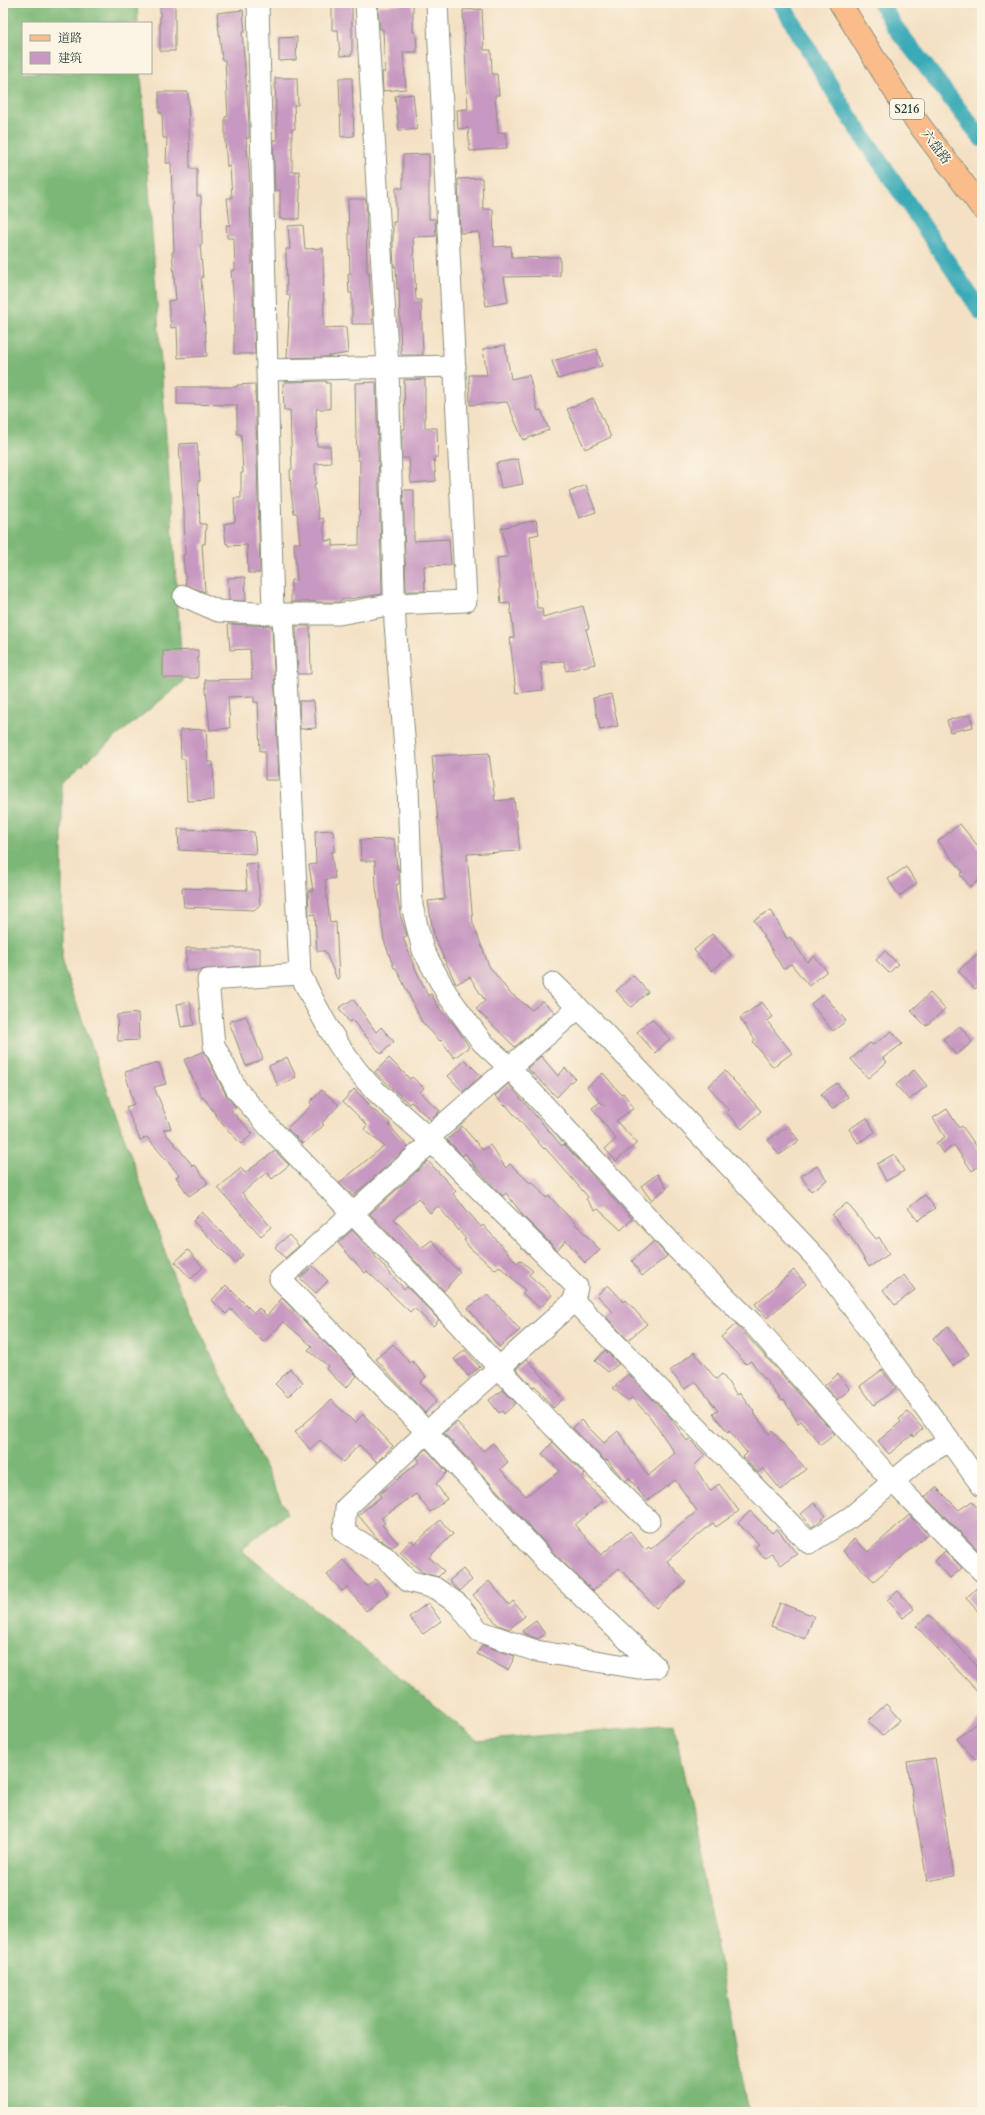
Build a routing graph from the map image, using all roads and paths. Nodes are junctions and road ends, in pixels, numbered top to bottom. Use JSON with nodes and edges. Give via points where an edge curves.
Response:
{"nodes":[{"id":1,"x":258,"y":3,"type":"edge"},
{"id":2,"x":366,"y":3,"type":"edge"},
{"id":3,"x":437,"y":3,"type":"edge"},
{"id":4,"x":840,"y":3,"type":"edge"},
{"id":5,"x":982,"y":208,"type":"edge"},
{"id":6,"x":455,"y":366,"type":"junction"},
{"id":7,"x":388,"y":367,"type":"junction"},
{"id":8,"x":267,"y":370,"type":"junction"},
{"id":9,"x":184,"y":596,"type":"dead end"},
{"id":10,"x":394,"y":604,"type":"junction"},
{"id":11,"x":278,"y":614,"type":"junction"},
{"id":12,"x":300,"y":974,"type":"junction"},
{"id":13,"x":553,"y":984,"type":"dead end"},
{"id":14,"x":578,"y":1008,"type":"junction"},
{"id":15,"x":509,"y":1067,"type":"junction"},
{"id":16,"x":430,"y":1140,"type":"junction"},
{"id":17,"x":352,"y":1214,"type":"junction"},
{"id":18,"x":574,"y":1302,"type":"junction"},
{"id":19,"x":499,"y":1367,"type":"junction"},
{"id":20,"x":426,"y":1432,"type":"junction"},
{"id":21,"x":949,"y":1440,"type":"junction"},
{"id":22,"x":893,"y":1482,"type":"junction"},
{"id":23,"x":982,"y":1486,"type":"edge"},
{"id":24,"x":649,"y":1521,"type":"dead end"},
{"id":25,"x":982,"y":1571,"type":"edge"}],
"edges":[{"from":1,"to":8,"type":"street"},
{"from":2,"to":7,"type":"street"},
{"from":3,"to":6,"type":"street"},
{"from":4,"to":5,"type":"main road","name":"六盘路","number":"S216","via":[[898,98]]},
{"from":6,"to":7,"type":"street"},
{"from":6,"to":10,"type":"street","via":[[466,601]]},
{"from":7,"to":8,"type":"street"},
{"from":7,"to":10,"type":"street"},
{"from":8,"to":11,"type":"street"},
{"from":9,"to":11,"type":"street","via":[[218,611]]},
{"from":10,"to":11,"type":"street","via":[[340,614]]},
{"from":10,"to":15,"type":"street","via":[[408,787],[412,906],[423,950],[452,1000],[482,1042]]},
{"from":11,"to":12,"type":"street"},
{"from":12,"to":16,"type":"street","via":[[324,1023],[367,1082]]},
{"from":12,"to":17,"type":"street","via":[[208,980],[214,1045],[237,1090]]},
{"from":13,"to":14,"type":"street"},
{"from":14,"to":15,"type":"street"},
{"from":14,"to":21,"type":"street","via":[[820,1262]]},
{"from":15,"to":16,"type":"street"},
{"from":15,"to":22,"type":"street","via":[[676,1248],[756,1327]]},
{"from":16,"to":17,"type":"street"},
{"from":16,"to":18,"type":"street","via":[[576,1287]]},
{"from":17,"to":19,"type":"street"},
{"from":17,"to":20,"type":"street","via":[[280,1279]]},
{"from":18,"to":19,"type":"street"},
{"from":18,"to":22,"type":"street","via":[[809,1543],[851,1517]]},
{"from":19,"to":20,"type":"street"},
{"from":19,"to":24,"type":"street","via":[[553,1426]]},
{"from":20,"to":20,"type":"street","via":[[346,1508],[344,1532],[385,1557],[408,1581],[435,1588],[458,1604],[480,1631],[536,1651],[638,1668],[656,1667],[548,1564]]},
{"from":21,"to":22,"type":"street","via":[[922,1457]]},
{"from":21,"to":23,"type":"street"},
{"from":22,"to":25,"type":"street"}]}
